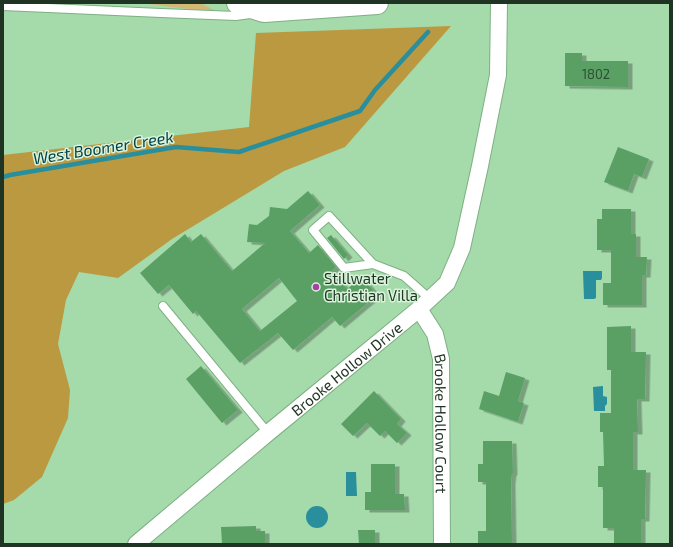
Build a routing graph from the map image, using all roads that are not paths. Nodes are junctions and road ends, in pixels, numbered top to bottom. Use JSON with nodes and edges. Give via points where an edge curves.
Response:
{"nodes":[{"id":1,"x":238,"y":3,"type":"edge"},
{"id":2,"x":377,"y":3,"type":"edge"},
{"id":3,"x":499,"y":3,"type":"edge"},
{"id":4,"x":3,"y":6,"type":"edge"},
{"id":5,"x":94,"y":6,"type":"edge"},
{"id":6,"x":264,"y":11,"type":"junction"},
{"id":7,"x":373,"y":264,"type":"junction"},
{"id":8,"x":425,"y":304,"type":"junction"},
{"id":9,"x":163,"y":306,"type":"dead end"},
{"id":10,"x":268,"y":433,"type":"junction"},
{"id":11,"x":136,"y":544,"type":"edge"},
{"id":12,"x":442,"y":544,"type":"edge"}],
"edges":[{"from":1,"to":6,"type":"main road"},
{"from":2,"to":6,"type":"main road"},
{"from":3,"to":8,"type":"street","name":"Brooke Hollow Drive","via":[[498,75],[462,248],[447,283]]},
{"from":4,"to":5,"type":"lane"},
{"from":5,"to":6,"type":"lane","via":[[161,13],[236,16]]},
{"from":7,"to":7,"type":"lane","via":[[329,216],[313,230],[344,268]]},
{"from":7,"to":8,"type":"lane","via":[[404,276]]},
{"from":8,"to":10,"type":"street","name":"Brooke Hollow Drive"},
{"from":8,"to":12,"type":"street","name":"Brooke Hollow Court","via":[[441,359]]},
{"from":9,"to":10,"type":"lane"},
{"from":10,"to":11,"type":"street","name":"Brooke Hollow Drive"}]}
